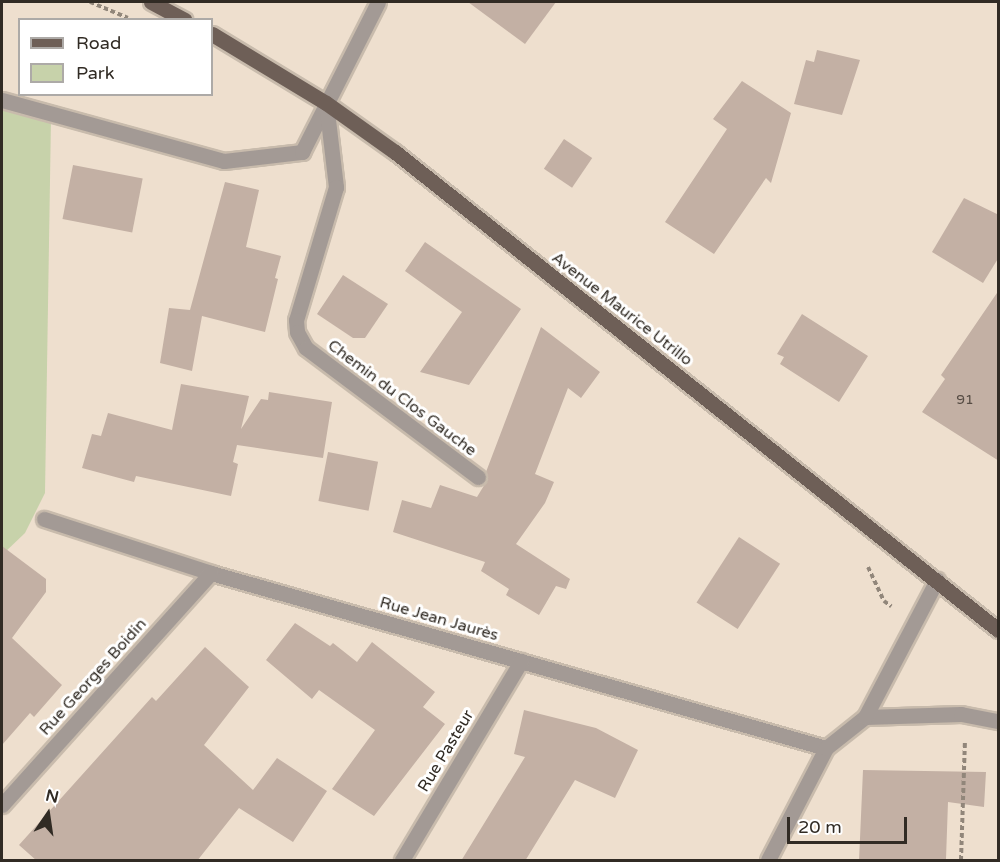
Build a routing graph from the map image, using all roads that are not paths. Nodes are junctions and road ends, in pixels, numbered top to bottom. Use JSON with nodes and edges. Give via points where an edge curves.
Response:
{"nodes":[{"id":1,"x":151,"y":2,"type":"edge"},
{"id":2,"x":378,"y":2,"type":"edge"},
{"id":3,"x":181,"y":18,"type":"edge"},
{"id":4,"x":213,"y":35,"type":"edge"},
{"id":5,"x":2,"y":100,"type":"edge"},
{"id":6,"x":326,"y":103,"type":"junction"},
{"id":7,"x":478,"y":477,"type":"dead end"},
{"id":8,"x":44,"y":519,"type":"dead end"},
{"id":9,"x":211,"y":573,"type":"junction"},
{"id":10,"x":937,"y":580,"type":"junction"},
{"id":11,"x":999,"y":630,"type":"edge"},
{"id":12,"x":521,"y":661,"type":"junction"},
{"id":13,"x":865,"y":717,"type":"junction"},
{"id":14,"x":999,"y":722,"type":"edge"},
{"id":15,"x":826,"y":748,"type":"junction"},
{"id":16,"x":2,"y":805,"type":"edge"},
{"id":17,"x":402,"y":861,"type":"edge"},
{"id":18,"x":768,"y":861,"type":"edge"}],
"edges":[{"from":1,"to":3,"type":"main road"},
{"from":2,"to":6,"type":"street"},
{"from":4,"to":6,"type":"main road","name":"Avenue Maurice Utrillo"},
{"from":5,"to":6,"type":"street","via":[[224,161],[302,152]]},
{"from":6,"to":7,"type":"street","name":"Chemin du Clos Gauche","via":[[336,187],[296,320],[297,332],[306,348]]},
{"from":6,"to":10,"type":"main road","name":"Avenue Maurice Utrillo","via":[[394,152]]},
{"from":8,"to":9,"type":"street","name":"Rue Jean Jaurès"},
{"from":9,"to":12,"type":"street","name":"Rue Jean Jaurès"},
{"from":9,"to":16,"type":"street","name":"Rue Georges Boidin"},
{"from":10,"to":11,"type":"main road","name":"Avenue Maurice Utrillo"},
{"from":10,"to":13,"type":"street"},
{"from":12,"to":15,"type":"street","name":"Rue Jean Jaurès"},
{"from":12,"to":17,"type":"street","name":"Rue Pasteur"},
{"from":13,"to":14,"type":"street","via":[[961,714]]},
{"from":13,"to":15,"type":"street"},
{"from":15,"to":18,"type":"street"}]}
